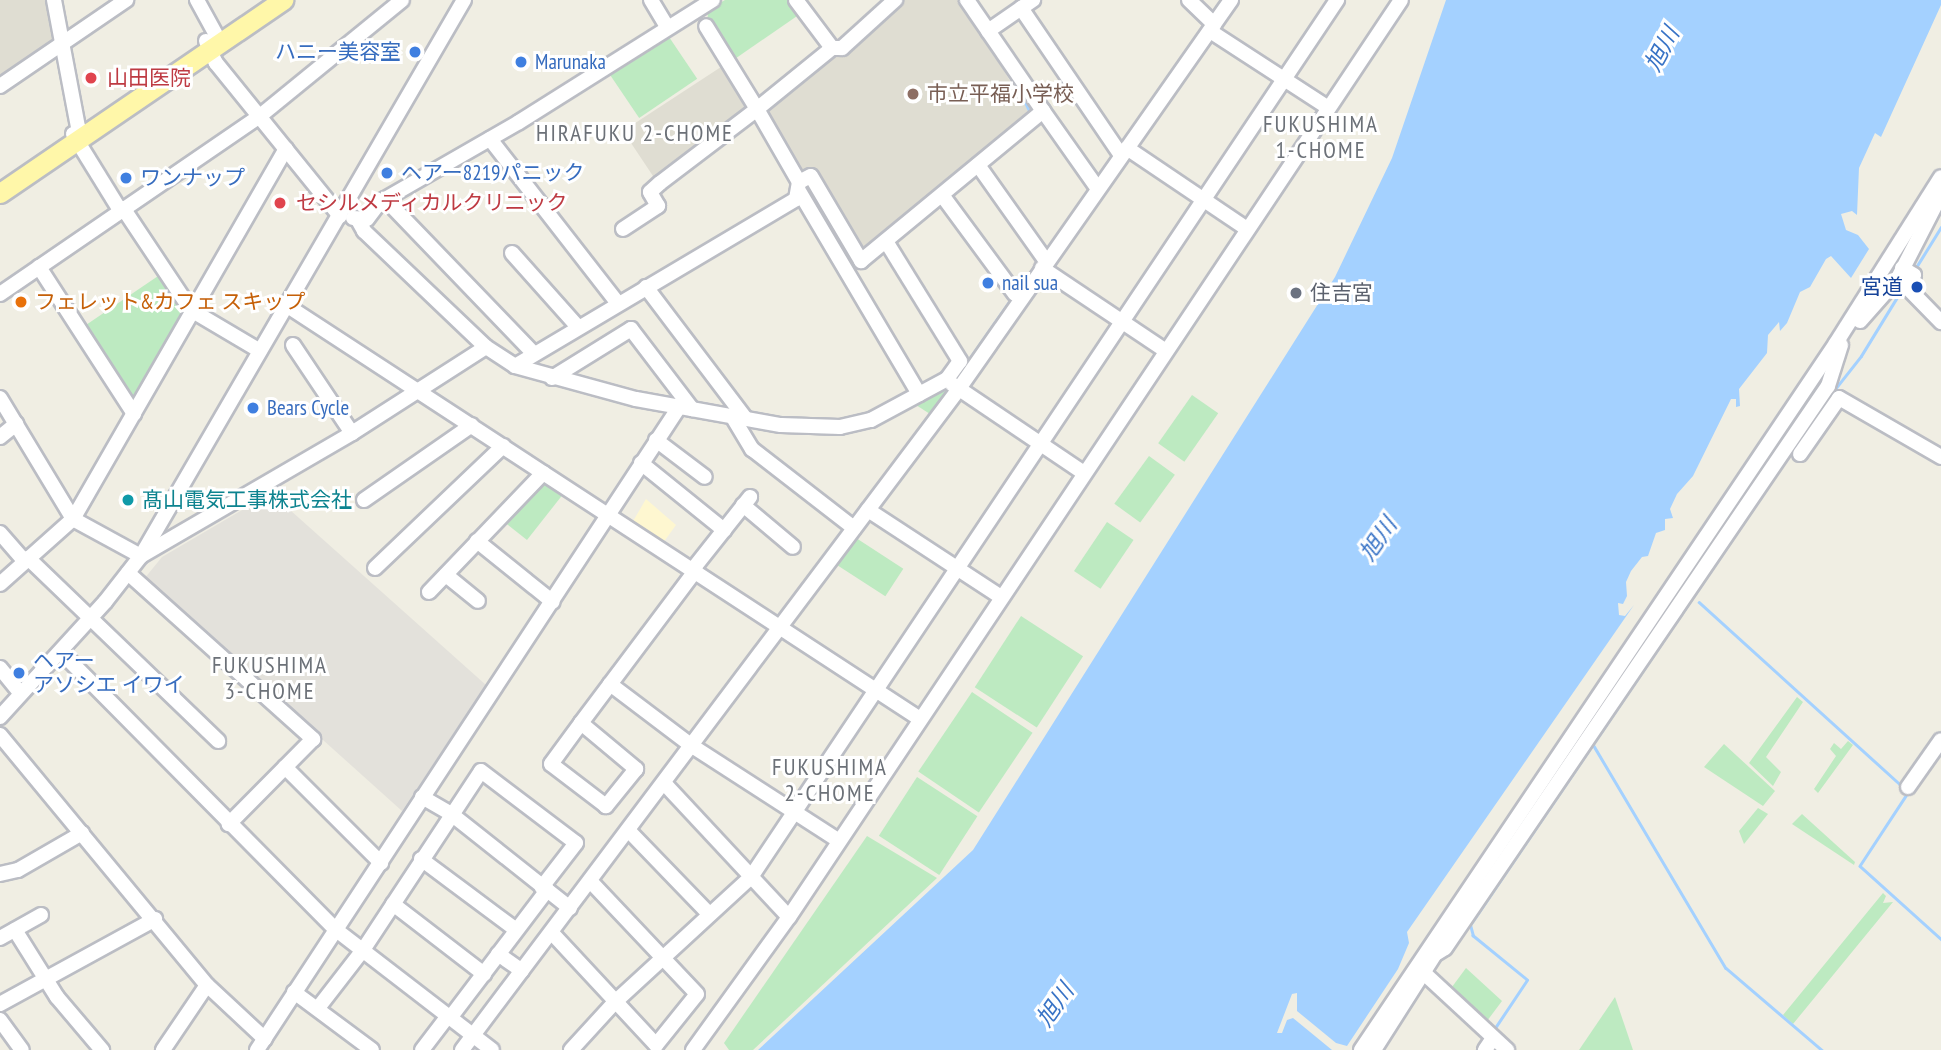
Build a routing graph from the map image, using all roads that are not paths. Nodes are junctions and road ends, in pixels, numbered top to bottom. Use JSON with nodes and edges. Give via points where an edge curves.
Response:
{"nodes":[{"id":1,"x":54,"y":0,"type":"edge"},
{"id":2,"x":126,"y":0,"type":"edge"},
{"id":3,"x":197,"y":0,"type":"edge"},
{"id":4,"x":262,"y":0,"type":"edge"},
{"id":5,"x":283,"y":0,"type":"edge"},
{"id":6,"x":402,"y":0,"type":"edge"},
{"id":7,"x":464,"y":0,"type":"edge"},
{"id":8,"x":651,"y":0,"type":"edge"},
{"id":9,"x":713,"y":0,"type":"edge"},
{"id":10,"x":796,"y":0,"type":"edge"},
{"id":11,"x":895,"y":0,"type":"edge"},
{"id":12,"x":967,"y":0,"type":"edge"},
{"id":13,"x":1189,"y":0,"type":"edge"},
{"id":14,"x":1231,"y":0,"type":"edge"},
{"id":15,"x":1337,"y":0,"type":"edge"},
{"id":16,"x":1401,"y":0,"type":"edge"},
{"id":17,"x":1026,"y":8,"type":"edge"},
{"id":18,"x":1211,"y":24,"type":"junction"},
{"id":19,"x":706,"y":26,"type":"dead end"},
{"id":20,"x":667,"y":27,"type":"junction"},
{"id":21,"x":990,"y":35,"type":"junction"},
{"id":22,"x":213,"y":42,"type":"junction"},
{"id":23,"x":62,"y":43,"type":"junction"},
{"id":24,"x":832,"y":48,"type":"junction"},
{"id":25,"x":1284,"y":79,"type":"junction"},
{"id":26,"x":0,"y":86,"type":"edge"},
{"id":27,"x":1327,"y":107,"type":"junction"},
{"id":28,"x":757,"y":109,"type":"junction"},
{"id":29,"x":1043,"y":111,"type":"junction"},
{"id":30,"x":260,"y":116,"type":"junction"},
{"id":31,"x":78,"y":134,"type":"junction"},
{"id":32,"x":490,"y":139,"type":"junction"},
{"id":33,"x":286,"y":149,"type":"junction"},
{"id":34,"x":1121,"y":152,"type":"junction"},
{"id":35,"x":978,"y":165,"type":"junction"},
{"id":36,"x":0,"y":180,"type":"edge"},
{"id":37,"x":1938,"y":183,"type":"edge"},
{"id":38,"x":1095,"y":186,"type":"junction"},
{"id":39,"x":805,"y":188,"type":"junction"},
{"id":40,"x":0,"y":193,"type":"edge"},
{"id":41,"x":942,"y":195,"type":"junction"},
{"id":42,"x":385,"y":199,"type":"junction"},
{"id":43,"x":1203,"y":200,"type":"junction"},
{"id":44,"x":122,"y":209,"type":"junction"},
{"id":45,"x":341,"y":214,"type":"junction"},
{"id":46,"x":358,"y":220,"type":"junction"},
{"id":47,"x":623,"y":229,"type":"dead end"},
{"id":48,"x":1247,"y":229,"type":"junction"},
{"id":49,"x":886,"y":241,"type":"junction"},
{"id":50,"x":512,"y":253,"type":"dead end"},
{"id":51,"x":1043,"y":261,"type":"junction"},
{"id":52,"x":39,"y":267,"type":"junction"},
{"id":53,"x":1905,"y":278,"type":"junction"},
{"id":54,"x":648,"y":290,"type":"junction"},
{"id":55,"x":0,"y":294,"type":"edge"},
{"id":56,"x":1015,"y":294,"type":"dead end"},
{"id":57,"x":617,"y":302,"type":"junction"},
{"id":58,"x":286,"y":305,"type":"junction"},
{"id":59,"x":191,"y":310,"type":"junction"},
{"id":60,"x":1121,"y":322,"type":"junction"},
{"id":61,"x":1941,"y":322,"type":"edge"},
{"id":62,"x":578,"y":327,"type":"junction"},
{"id":63,"x":1839,"y":344,"type":"junction"},
{"id":64,"x":293,"y":345,"type":"dead end"},
{"id":65,"x":486,"y":347,"type":"junction"},
{"id":66,"x":260,"y":351,"type":"junction"},
{"id":67,"x":1166,"y":351,"type":"junction"},
{"id":68,"x":534,"y":354,"type":"junction"},
{"id":69,"x":515,"y":366,"type":"junction"},
{"id":70,"x":552,"y":378,"type":"junction"},
{"id":71,"x":952,"y":384,"type":"junction"},
{"id":72,"x":420,"y":391,"type":"junction"},
{"id":73,"x":919,"y":394,"type":"junction"},
{"id":74,"x":1832,"y":394,"type":"junction"},
{"id":75,"x":0,"y":398,"type":"edge"},
{"id":76,"x":685,"y":408,"type":"junction"},
{"id":77,"x":134,"y":414,"type":"junction"},
{"id":78,"x":738,"y":417,"type":"junction"},
{"id":79,"x":16,"y":424,"type":"junction"},
{"id":80,"x":472,"y":425,"type":"junction"},
{"id":81,"x":352,"y":433,"type":"junction"},
{"id":82,"x":0,"y":437,"type":"edge"},
{"id":83,"x":658,"y":442,"type":"junction"},
{"id":84,"x":1040,"y":445,"type":"junction"},
{"id":85,"x":503,"y":446,"type":"junction"},
{"id":86,"x":1800,"y":454,"type":"dead end"},
{"id":87,"x":1941,"y":457,"type":"edge"},
{"id":88,"x":644,"y":465,"type":"junction"},
{"id":89,"x":543,"y":473,"type":"junction"},
{"id":90,"x":1084,"y":473,"type":"junction"},
{"id":91,"x":705,"y":477,"type":"dead end"},
{"id":92,"x":364,"y":500,"type":"dead end"},
{"id":93,"x":868,"y":510,"type":"junction"},
{"id":94,"x":609,"y":516,"type":"junction"},
{"id":95,"x":73,"y":519,"type":"junction"},
{"id":96,"x":852,"y":527,"type":"junction"},
{"id":97,"x":724,"y":530,"type":"junction"},
{"id":98,"x":0,"y":533,"type":"edge"},
{"id":99,"x":478,"y":541,"type":"junction"},
{"id":100,"x":793,"y":547,"type":"dead end"},
{"id":101,"x":141,"y":556,"type":"junction"},
{"id":102,"x":26,"y":560,"type":"junction"},
{"id":103,"x":375,"y":568,"type":"dead end"},
{"id":104,"x":958,"y":568,"type":"junction"},
{"id":105,"x":694,"y":570,"type":"junction"},
{"id":106,"x":128,"y":573,"type":"junction"},
{"id":107,"x":446,"y":575,"type":"junction"},
{"id":108,"x":0,"y":584,"type":"edge"},
{"id":109,"x":429,"y":592,"type":"dead end"},
{"id":110,"x":1001,"y":597,"type":"junction"},
{"id":111,"x":478,"y":601,"type":"dead end"},
{"id":112,"x":553,"y":602,"type":"junction"},
{"id":113,"x":92,"y":617,"type":"junction"},
{"id":114,"x":778,"y":626,"type":"junction"},
{"id":115,"x":61,"y":652,"type":"junction"},
{"id":116,"x":0,"y":668,"type":"edge"},
{"id":117,"x":610,"y":684,"type":"junction"},
{"id":118,"x":877,"y":691,"type":"junction"},
{"id":119,"x":21,"y":694,"type":"junction"},
{"id":120,"x":0,"y":717,"type":"edge"},
{"id":121,"x":920,"y":719,"type":"junction"},
{"id":122,"x":580,"y":723,"type":"junction"},
{"id":123,"x":0,"y":734,"type":"edge"},
{"id":124,"x":1941,"y":740,"type":"edge"},
{"id":125,"x":218,"y":741,"type":"dead end"},
{"id":126,"x":689,"y":744,"type":"junction"},
{"id":127,"x":285,"y":767,"type":"junction"},
{"id":128,"x":664,"y":783,"type":"junction"},
{"id":129,"x":1908,"y":787,"type":"dead end"},
{"id":130,"x":425,"y":799,"type":"junction"},
{"id":131,"x":795,"y":812,"type":"junction"},
{"id":132,"x":450,"y":813,"type":"junction"},
{"id":133,"x":229,"y":824,"type":"junction"},
{"id":134,"x":628,"y":830,"type":"junction"},
{"id":135,"x":82,"y":833,"type":"junction"},
{"id":136,"x":838,"y":840,"type":"junction"},
{"id":137,"x":421,"y":859,"type":"junction"},
{"id":138,"x":381,"y":863,"type":"junction"},
{"id":139,"x":0,"y":874,"type":"edge"},
{"id":140,"x":751,"y":877,"type":"junction"},
{"id":141,"x":590,"y":881,"type":"junction"},
{"id":142,"x":545,"y":888,"type":"junction"},
{"id":143,"x":393,"y":904,"type":"junction"},
{"id":144,"x":567,"y":906,"type":"junction"},
{"id":145,"x":709,"y":914,"type":"junction"},
{"id":146,"x":41,"y":915,"type":"dead end"},
{"id":147,"x":789,"y":917,"type":"junction"},
{"id":148,"x":155,"y":919,"type":"junction"},
{"id":149,"x":1445,"y":924,"type":"junction"},
{"id":150,"x":335,"y":929,"type":"junction"},
{"id":151,"x":515,"y":929,"type":"junction"},
{"id":152,"x":15,"y":930,"type":"junction"},
{"id":153,"x":552,"y":933,"type":"junction"},
{"id":154,"x":0,"y":938,"type":"edge"},
{"id":155,"x":363,"y":950,"type":"junction"},
{"id":156,"x":1437,"y":953,"type":"junction"},
{"id":157,"x":498,"y":954,"type":"junction"},
{"id":158,"x":662,"y":957,"type":"junction"},
{"id":159,"x":519,"y":969,"type":"junction"},
{"id":160,"x":484,"y":974,"type":"junction"},
{"id":161,"x":1425,"y":974,"type":"junction"},
{"id":162,"x":44,"y":979,"type":"junction"},
{"id":163,"x":207,"y":985,"type":"junction"},
{"id":164,"x":295,"y":992,"type":"junction"},
{"id":165,"x":615,"y":1002,"type":"junction"},
{"id":166,"x":0,"y":1004,"type":"edge"},
{"id":167,"x":318,"y":1008,"type":"junction"},
{"id":168,"x":449,"y":1017,"type":"junction"},
{"id":169,"x":0,"y":1020,"type":"edge"},
{"id":170,"x":470,"y":1033,"type":"junction"},
{"id":171,"x":1490,"y":1039,"type":"edge"},
{"id":172,"x":261,"y":1044,"type":"edge"},
{"id":173,"x":22,"y":1050,"type":"edge"},
{"id":174,"x":102,"y":1050,"type":"edge"},
{"id":175,"x":163,"y":1050,"type":"edge"},
{"id":176,"x":372,"y":1050,"type":"edge"},
{"id":177,"x":422,"y":1050,"type":"edge"},
{"id":178,"x":462,"y":1050,"type":"edge"},
{"id":179,"x":492,"y":1050,"type":"edge"},
{"id":180,"x":571,"y":1050,"type":"edge"},
{"id":181,"x":693,"y":1050,"type":"edge"},
{"id":182,"x":1361,"y":1050,"type":"edge"},
{"id":183,"x":1374,"y":1050,"type":"edge"},
{"id":184,"x":1507,"y":1050,"type":"edge"}],
"edges":[{"from":1,"to":23,"type":"street"},
{"from":2,"to":23,"type":"street"},
{"from":3,"to":22,"type":"street"},
{"from":4,"to":22,"type":"main road"},
{"from":5,"to":22,"type":"main road"},
{"from":6,"to":30,"type":"street"},
{"from":7,"to":45,"type":"street"},
{"from":8,"to":20,"type":"street"},
{"from":9,"to":20,"type":"street"},
{"from":10,"to":24,"type":"street"},
{"from":11,"to":24,"type":"street","via":[[842,48]]},
{"from":12,"to":21,"type":"street"},
{"from":13,"to":18,"type":"street"},
{"from":14,"to":18,"type":"street"},
{"from":15,"to":25,"type":"street"},
{"from":16,"to":27,"type":"street"},
{"from":17,"to":21,"type":"street"},
{"from":17,"to":34,"type":"street"},
{"from":18,"to":25,"type":"street"},
{"from":18,"to":34,"type":"street"},
{"from":19,"to":28,"type":"street"},
{"from":20,"to":32,"type":"street"},
{"from":21,"to":29,"type":"street"},
{"from":22,"to":30,"type":"street"},
{"from":22,"to":31,"type":"main road"},
{"from":23,"to":26,"type":"street"},
{"from":23,"to":31,"type":"street"},
{"from":24,"to":28,"type":"street"},
{"from":25,"to":27,"type":"street"},
{"from":25,"to":43,"type":"street"},
{"from":27,"to":48,"type":"street"},
{"from":28,"to":39,"type":"street"},
{"from":28,"to":47,"type":"street","via":[[660,183],[650,192],[658,206]]},
{"from":29,"to":35,"type":"street"},
{"from":29,"to":38,"type":"street"},
{"from":30,"to":33,"type":"street"},
{"from":30,"to":44,"type":"street"},
{"from":31,"to":36,"type":"main road"},
{"from":31,"to":40,"type":"main road"},
{"from":31,"to":44,"type":"street"},
{"from":32,"to":42,"type":"street"},
{"from":32,"to":57,"type":"street"},
{"from":33,"to":45,"type":"street"},
{"from":33,"to":59,"type":"street"},
{"from":34,"to":38,"type":"street"},
{"from":34,"to":43,"type":"street"},
{"from":35,"to":41,"type":"street"},
{"from":35,"to":51,"type":"street"},
{"from":37,"to":53,"type":"street","via":[[1936,204]]},
{"from":37,"to":63,"type":"street"},
{"from":38,"to":51,"type":"street"},
{"from":39,"to":49,"type":"street","via":[[861,261]]},
{"from":39,"to":54,"type":"street","via":[[784,208]]},
{"from":39,"to":73,"type":"street"},
{"from":41,"to":49,"type":"street"},
{"from":41,"to":56,"type":"street"},
{"from":42,"to":46,"type":"street","via":[[367,219]]},
{"from":42,"to":68,"type":"street"},
{"from":43,"to":48,"type":"street"},
{"from":43,"to":60,"type":"street"},
{"from":44,"to":52,"type":"street"},
{"from":44,"to":59,"type":"street"},
{"from":45,"to":46,"type":"street"},
{"from":45,"to":58,"type":"street"},
{"from":46,"to":65,"type":"street","via":[[364,231]]},
{"from":48,"to":67,"type":"street"},
{"from":49,"to":71,"type":"street","via":[[960,361]]},
{"from":50,"to":62,"type":"street"},
{"from":51,"to":60,"type":"street"},
{"from":51,"to":71,"type":"street"},
{"from":52,"to":55,"type":"street"},
{"from":52,"to":77,"type":"street"},
{"from":53,"to":61,"type":"street"},
{"from":53,"to":63,"type":"street"},
{"from":54,"to":57,"type":"street"},
{"from":54,"to":78,"type":"street"},
{"from":57,"to":62,"type":"street"},
{"from":58,"to":66,"type":"street"},
{"from":58,"to":72,"type":"street"},
{"from":59,"to":66,"type":"street"},
{"from":59,"to":77,"type":"street"},
{"from":60,"to":67,"type":"street"},
{"from":60,"to":84,"type":"street"},
{"from":62,"to":68,"type":"street"},
{"from":63,"to":74,"type":"street"},
{"from":63,"to":149,"type":"street"},
{"from":64,"to":81,"type":"street"},
{"from":65,"to":69,"type":"street"},
{"from":65,"to":72,"type":"street"},
{"from":66,"to":101,"type":"street"},
{"from":67,"to":90,"type":"street"},
{"from":68,"to":69,"type":"street"},
{"from":69,"to":70,"type":"street"},
{"from":70,"to":76,"type":"street"},
{"from":70,"to":76,"type":"street","via":[[631,329]]},
{"from":71,"to":73,"type":"street"},
{"from":71,"to":84,"type":"street"},
{"from":71,"to":93,"type":"street"},
{"from":72,"to":80,"type":"street"},
{"from":72,"to":81,"type":"street"},
{"from":73,"to":78,"type":"street","via":[[854,425],[781,425]]},
{"from":74,"to":86,"type":"street"},
{"from":74,"to":87,"type":"street"},
{"from":74,"to":156,"type":"street","via":[[1445,948]]},
{"from":75,"to":79,"type":"street"},
{"from":76,"to":78,"type":"street"},
{"from":76,"to":83,"type":"street"},
{"from":77,"to":95,"type":"street"},
{"from":78,"to":96,"type":"street","via":[[752,449]]},
{"from":79,"to":82,"type":"street"},
{"from":79,"to":95,"type":"street"},
{"from":80,"to":85,"type":"street"},
{"from":80,"to":92,"type":"street"},
{"from":81,"to":101,"type":"street"},
{"from":83,"to":88,"type":"street"},
{"from":83,"to":91,"type":"street"},
{"from":84,"to":90,"type":"street"},
{"from":84,"to":104,"type":"street"},
{"from":85,"to":89,"type":"street"},
{"from":85,"to":103,"type":"street"},
{"from":88,"to":94,"type":"street"},
{"from":88,"to":97,"type":"street"},
{"from":89,"to":94,"type":"street"},
{"from":89,"to":99,"type":"street"},
{"from":90,"to":110,"type":"street"},
{"from":93,"to":96,"type":"street"},
{"from":93,"to":104,"type":"street"},
{"from":94,"to":105,"type":"street"},
{"from":94,"to":112,"type":"street"},
{"from":95,"to":101,"type":"street"},
{"from":95,"to":102,"type":"street"},
{"from":96,"to":114,"type":"street"},
{"from":97,"to":100,"type":"street","via":[[747,501]]},
{"from":97,"to":105,"type":"street"},
{"from":98,"to":102,"type":"street"},
{"from":99,"to":107,"type":"street"},
{"from":99,"to":112,"type":"street"},
{"from":101,"to":106,"type":"street"},
{"from":102,"to":108,"type":"street"},
{"from":102,"to":113,"type":"street"},
{"from":104,"to":110,"type":"street"},
{"from":104,"to":118,"type":"street"},
{"from":105,"to":114,"type":"street"},
{"from":105,"to":117,"type":"street"},
{"from":106,"to":113,"type":"street"},
{"from":106,"to":127,"type":"street","via":[[313,739]]},
{"from":107,"to":109,"type":"street"},
{"from":107,"to":111,"type":"street"},
{"from":110,"to":121,"type":"street"},
{"from":112,"to":130,"type":"street"},
{"from":113,"to":115,"type":"street"},
{"from":113,"to":125,"type":"street"},
{"from":114,"to":118,"type":"street"},
{"from":114,"to":126,"type":"street"},
{"from":115,"to":119,"type":"street"},
{"from":115,"to":133,"type":"street"},
{"from":116,"to":119,"type":"street"},
{"from":117,"to":122,"type":"street"},
{"from":117,"to":126,"type":"street"},
{"from":118,"to":121,"type":"street"},
{"from":118,"to":131,"type":"street"},
{"from":119,"to":120,"type":"street"},
{"from":121,"to":136,"type":"street"},
{"from":122,"to":122,"type":"street","via":[[551,764],[606,806],[636,769]]},
{"from":123,"to":135,"type":"street"},
{"from":124,"to":129,"type":"street"},
{"from":126,"to":128,"type":"street"},
{"from":126,"to":131,"type":"street"},
{"from":127,"to":133,"type":"street"},
{"from":127,"to":138,"type":"street"},
{"from":128,"to":134,"type":"street"},
{"from":128,"to":140,"type":"street"},
{"from":130,"to":132,"type":"street"},
{"from":130,"to":138,"type":"street"},
{"from":131,"to":136,"type":"street"},
{"from":131,"to":140,"type":"street"},
{"from":132,"to":137,"type":"street"},
{"from":132,"to":142,"type":"street"},
{"from":132,"to":142,"type":"street","via":[[481,771],[576,843]]},
{"from":133,"to":150,"type":"street"},
{"from":134,"to":141,"type":"street"},
{"from":134,"to":145,"type":"street"},
{"from":135,"to":139,"type":"street","via":[[18,870]]},
{"from":135,"to":148,"type":"street"},
{"from":136,"to":147,"type":"street"},
{"from":137,"to":143,"type":"street"},
{"from":137,"to":151,"type":"street"},
{"from":138,"to":150,"type":"street"},
{"from":140,"to":145,"type":"street"},
{"from":140,"to":147,"type":"street"},
{"from":141,"to":144,"type":"street"},
{"from":141,"to":158,"type":"street"},
{"from":142,"to":144,"type":"street"},
{"from":142,"to":151,"type":"street"},
{"from":143,"to":155,"type":"street"},
{"from":143,"to":160,"type":"street"},
{"from":144,"to":153,"type":"street"},
{"from":145,"to":158,"type":"street"},
{"from":146,"to":152,"type":"street"},
{"from":147,"to":181,"type":"street"},
{"from":148,"to":162,"type":"street"},
{"from":148,"to":163,"type":"street"},
{"from":149,"to":156,"type":"street"},
{"from":149,"to":182,"type":"street"},
{"from":150,"to":155,"type":"street"},
{"from":150,"to":164,"type":"street"},
{"from":151,"to":157,"type":"street"},
{"from":152,"to":154,"type":"street"},
{"from":152,"to":162,"type":"street"},
{"from":153,"to":159,"type":"street"},
{"from":153,"to":165,"type":"street"},
{"from":155,"to":167,"type":"street"},
{"from":155,"to":168,"type":"street"},
{"from":156,"to":161,"type":"street"},
{"from":157,"to":159,"type":"street"},
{"from":157,"to":160,"type":"street"},
{"from":158,"to":165,"type":"street"},
{"from":158,"to":165,"type":"street","via":[[696,994],[656,1045]]},
{"from":159,"to":170,"type":"street"},
{"from":160,"to":168,"type":"street"},
{"from":161,"to":171,"type":"street"},
{"from":161,"to":183,"type":"street"},
{"from":162,"to":166,"type":"street"},
{"from":162,"to":174,"type":"street"},
{"from":163,"to":172,"type":"street"},
{"from":163,"to":175,"type":"street"},
{"from":164,"to":167,"type":"street"},
{"from":164,"to":172,"type":"street"},
{"from":165,"to":180,"type":"street"},
{"from":167,"to":176,"type":"street"},
{"from":168,"to":170,"type":"street"},
{"from":168,"to":177,"type":"street"},
{"from":169,"to":173,"type":"street"},
{"from":170,"to":178,"type":"street"},
{"from":170,"to":179,"type":"street"},
{"from":171,"to":184,"type":"street"}]}
